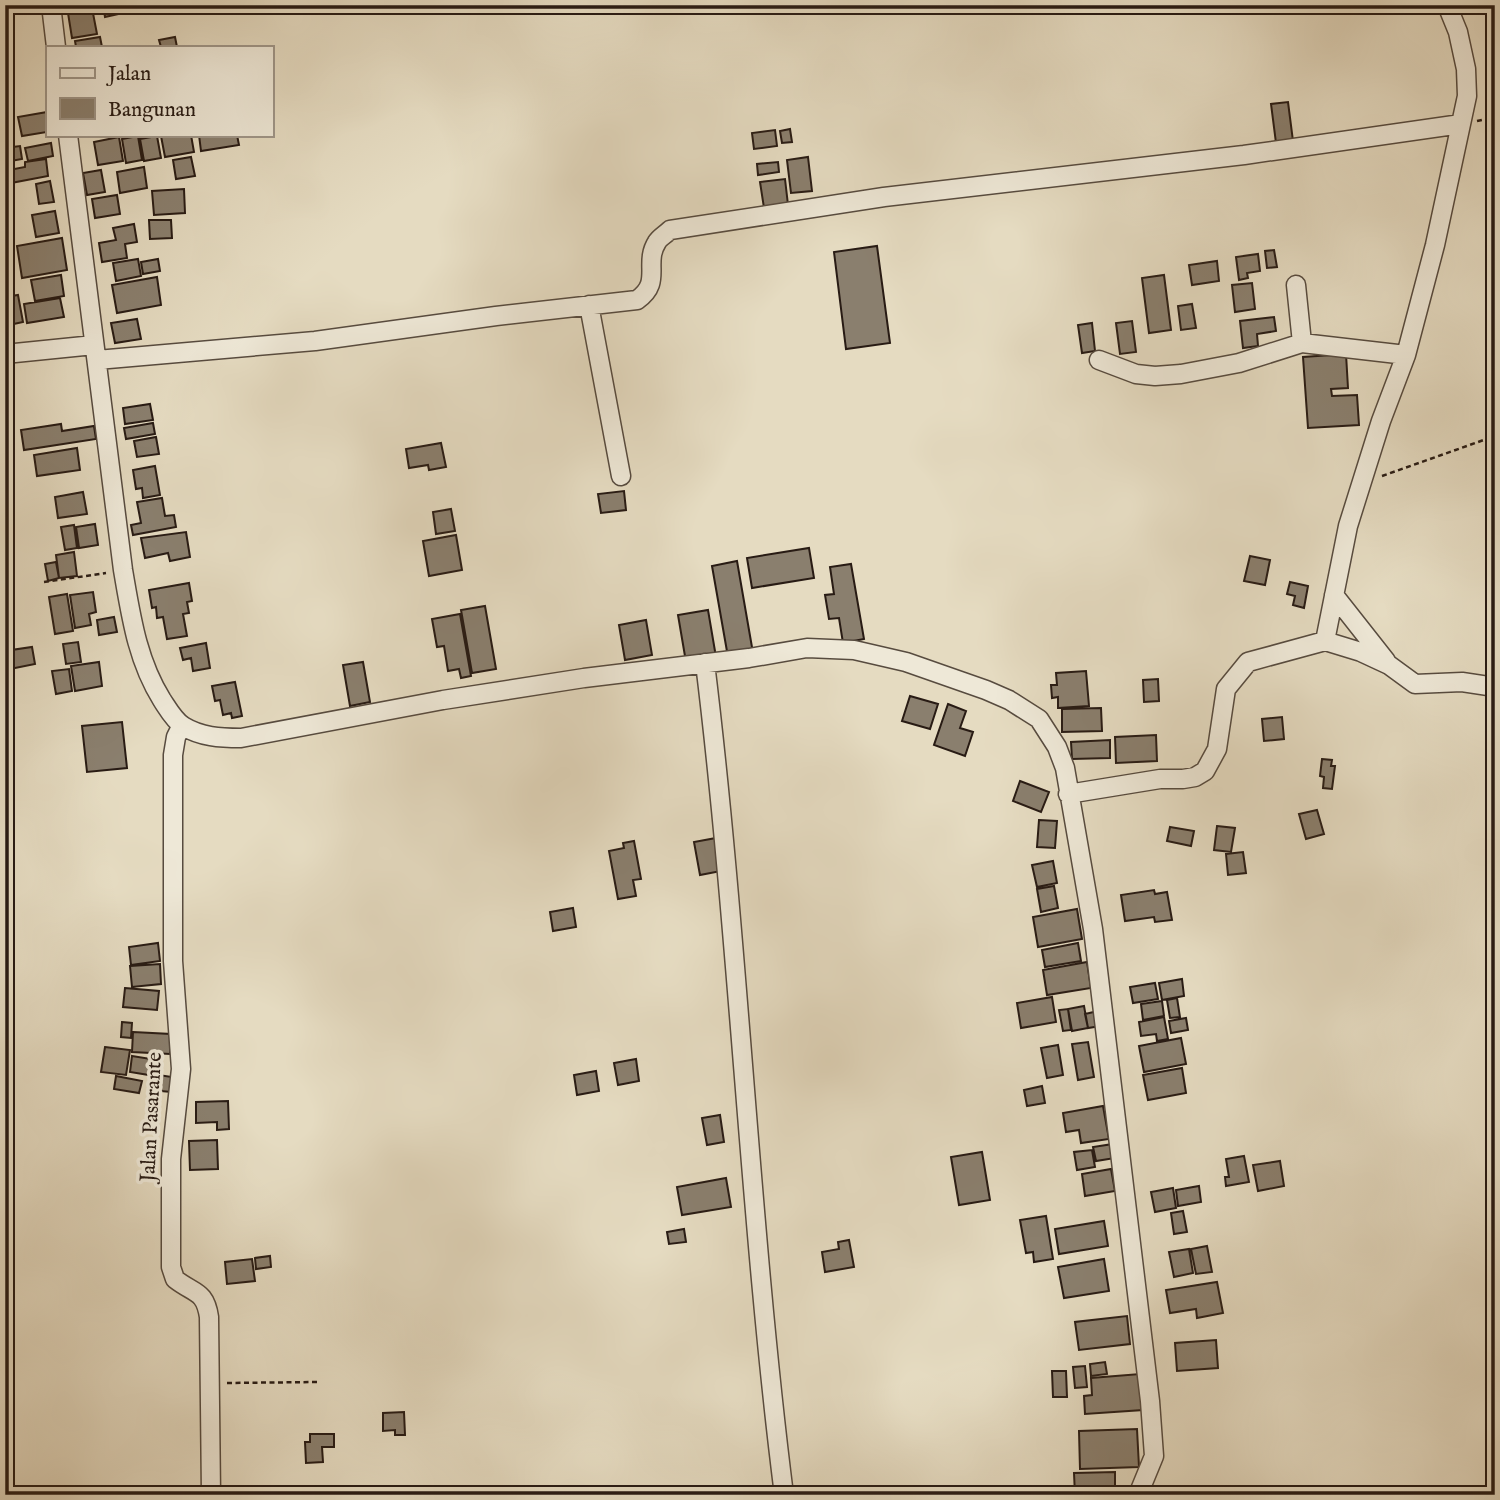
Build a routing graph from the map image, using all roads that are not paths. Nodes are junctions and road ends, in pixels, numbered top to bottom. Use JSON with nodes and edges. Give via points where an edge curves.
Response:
{"nodes":[{"id":1,"x":51,"y":5,"type":"edge"},
{"id":2,"x":1447,"y":5,"type":"edge"},
{"id":3,"x":57,"y":46,"type":"edge"},
{"id":4,"x":1461,"y":124,"type":"junction"},
{"id":5,"x":68,"y":136,"type":"edge"},
{"id":6,"x":1296,"y":285,"type":"dead end"},
{"id":7,"x":589,"y":305,"type":"junction"},
{"id":8,"x":1302,"y":343,"type":"junction"},
{"id":9,"x":95,"y":352,"type":"junction"},
{"id":10,"x":5,"y":354,"type":"edge"},
{"id":11,"x":1406,"y":355,"type":"junction"},
{"id":12,"x":1099,"y":360,"type":"dead end"},
{"id":13,"x":621,"y":476,"type":"dead end"},
{"id":14,"x":1334,"y":595,"type":"junction"},
{"id":15,"x":1325,"y":641,"type":"junction"},
{"id":16,"x":705,"y":663,"type":"junction"},
{"id":17,"x":1390,"y":665,"type":"junction"},
{"id":18,"x":1495,"y":687,"type":"edge"},
{"id":19,"x":181,"y":725,"type":"junction"},
{"id":20,"x":1068,"y":794,"type":"junction"},
{"id":21,"x":211,"y":1495,"type":"edge"},
{"id":22,"x":784,"y":1495,"type":"edge"},
{"id":23,"x":1138,"y":1495,"type":"edge"}],
"edges":[{"from":1,"to":3,"type":"street"},
{"from":2,"to":4,"type":"street","via":[[1466,69]]},
{"from":4,"to":7,"type":"street","via":[[1244,155],[884,197],[670,230],[657,242],[650,258],[653,275],[647,293],[637,300]]},
{"from":4,"to":11,"type":"street"},
{"from":5,"to":9,"type":"street"},
{"from":6,"to":8,"type":"street"},
{"from":7,"to":9,"type":"street","via":[[315,341]]},
{"from":7,"to":13,"type":"street"},
{"from":8,"to":11,"type":"street"},
{"from":8,"to":12,"type":"street","via":[[1239,363],[1181,374],[1136,374]]},
{"from":9,"to":10,"type":"street"},
{"from":9,"to":19,"type":"street","via":[[123,570],[140,654],[152,683]]},
{"from":11,"to":14,"type":"street","via":[[1348,526]]},
{"from":14,"to":15,"type":"street"},
{"from":14,"to":17,"type":"street"},
{"from":15,"to":17,"type":"street"},
{"from":15,"to":20,"type":"street","via":[[1248,662],[1226,688],[1217,749],[1205,771],[1195,777]]},
{"from":16,"to":19,"type":"street","via":[[443,700],[241,738],[214,738]]},
{"from":16,"to":20,"type":"street","via":[[807,648],[854,650],[965,682],[1009,700],[1038,719],[1057,747]]},
{"from":16,"to":22,"type":"street","via":[[722,801],[752,1190]]},
{"from":17,"to":18,"type":"street","via":[[1415,684],[1462,682]]},
{"from":19,"to":21,"type":"street","name":"Jalan Pasarante","via":[[173,755],[173,961],[181,1069],[171,1159],[171,1267],[175,1279],[202,1295],[208,1307]]},
{"from":20,"to":23,"type":"street","via":[[1095,942],[1150,1401],[1154,1456]]}]}
